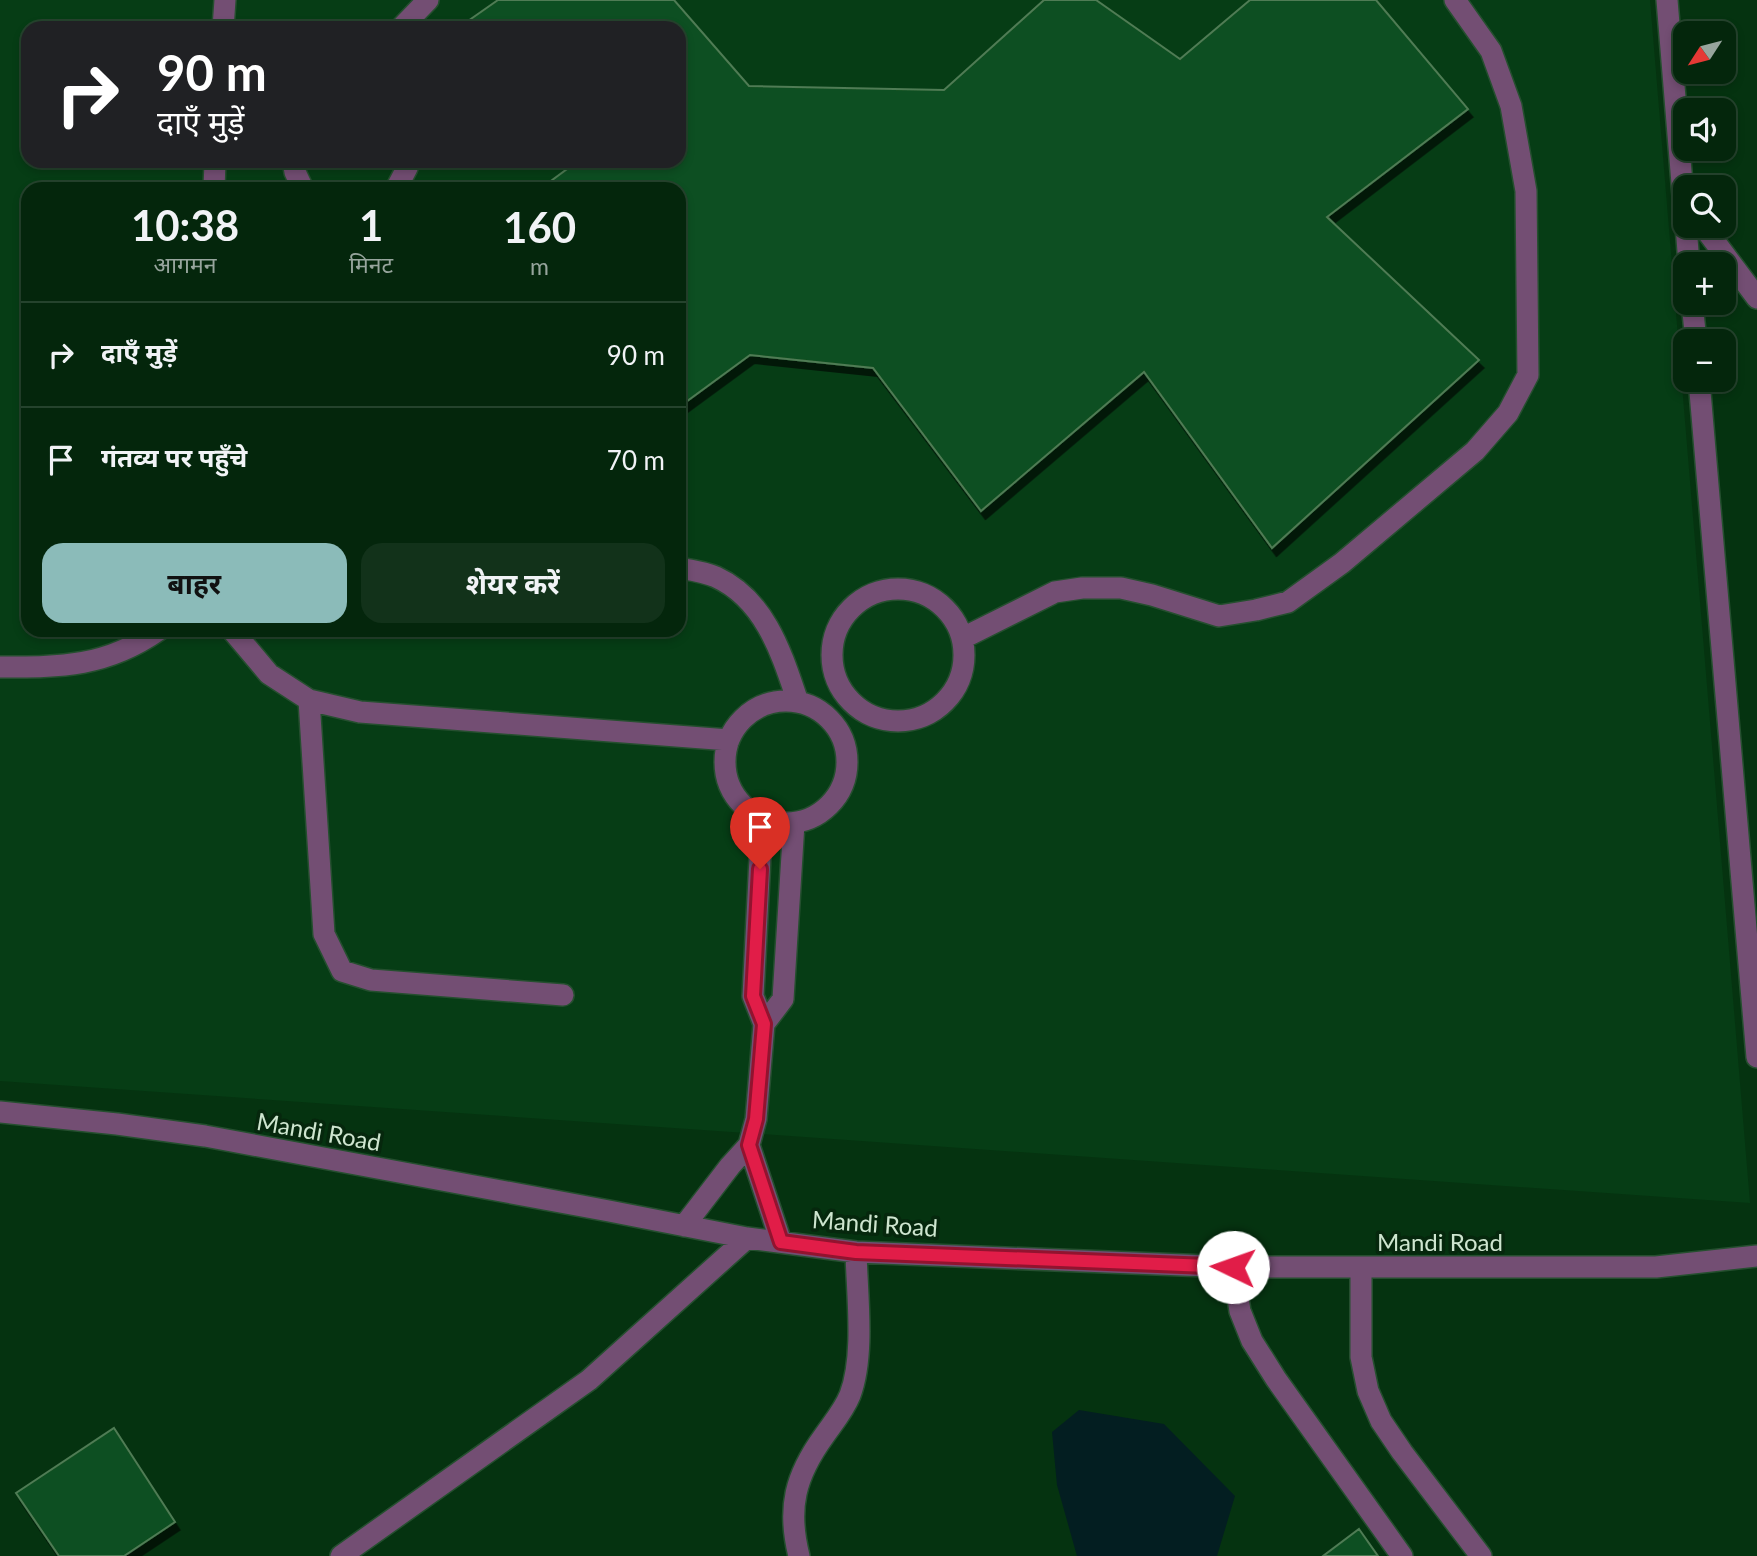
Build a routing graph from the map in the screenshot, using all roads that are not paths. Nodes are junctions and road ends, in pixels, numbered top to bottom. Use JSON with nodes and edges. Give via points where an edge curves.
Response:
{"nodes":[{"id":1,"x":225,"y":0,"type":"edge"},
{"id":2,"x":428,"y":0,"type":"edge"},
{"id":3,"x":1455,"y":0,"type":"edge"},
{"id":4,"x":1667,"y":0,"type":"edge"},
{"id":5,"x":224,"y":21,"type":"edge"},
{"id":6,"x":408,"y":21,"type":"edge"},
{"id":7,"x":1682,"y":175,"type":"edge"},
{"id":8,"x":1712,"y":238,"type":"edge"},
{"id":9,"x":1757,"y":298,"type":"edge"},
{"id":10,"x":1700,"y":392,"type":"edge"},
{"id":11,"x":686,"y":570,"type":"edge"},
{"id":12,"x":148,"y":637,"type":"edge"},
{"id":13,"x":238,"y":637,"type":"edge"},
{"id":14,"x":963,"y":638,"type":"junction"},
{"id":15,"x":0,"y":667,"type":"edge"},
{"id":16,"x":848,"y":699,"type":"junction"},
{"id":17,"x":309,"y":700,"type":"junction"},
{"id":18,"x":798,"y":702,"type":"junction"},
{"id":19,"x":826,"y":716,"type":"junction"},
{"id":20,"x":729,"y":740,"type":"junction"},
{"id":21,"x":762,"y":818,"type":"junction"},
{"id":22,"x":794,"y":823,"type":"junction"},
{"id":23,"x":563,"y":995,"type":"dead end"},
{"id":24,"x":764,"y":1024,"type":"junction"},
{"id":25,"x":1757,"y":1057,"type":"edge"},
{"id":26,"x":0,"y":1112,"type":"edge"},
{"id":27,"x":749,"y":1145,"type":"junction"},
{"id":28,"x":684,"y":1226,"type":"junction"},
{"id":29,"x":747,"y":1238,"type":"junction"},
{"id":30,"x":781,"y":1242,"type":"junction"},
{"id":31,"x":856,"y":1252,"type":"junction"},
{"id":32,"x":1757,"y":1256,"type":"edge"},
{"id":33,"x":1233,"y":1267,"type":"junction"},
{"id":34,"x":1361,"y":1267,"type":"junction"},
{"id":35,"x":341,"y":1556,"type":"edge"},
{"id":36,"x":799,"y":1556,"type":"edge"},
{"id":37,"x":1402,"y":1556,"type":"edge"},
{"id":38,"x":1481,"y":1556,"type":"edge"}],
"edges":[{"from":1,"to":5,"type":"street"},
{"from":2,"to":6,"type":"street"},
{"from":3,"to":14,"type":"street","via":[[1491,51],[1511,106],[1525,191],[1528,375],[1508,413],[1475,451],[1342,563],[1288,602],[1219,616],[1121,588],[1082,588],[1055,592]]},
{"from":4,"to":7,"type":"street"},
{"from":8,"to":9,"type":"street"},
{"from":10,"to":25,"type":"street"},
{"from":11,"to":18,"type":"street","via":[[716,577],[758,611],[769,626]]},
{"from":12,"to":15,"type":"street","via":[[129,649],[84,663]]},
{"from":13,"to":17,"type":"street","via":[[269,674]]},
{"from":14,"to":16,"type":"street","via":[[962,677],[951,697],[933,712],[912,721],[888,721],[866,714]]},
{"from":14,"to":16,"type":"street","via":[[953,617],[937,600],[915,590],[876,591],[856,603],[841,621],[833,642],[833,666]]},
{"from":16,"to":19,"type":"street"},
{"from":17,"to":20,"type":"street","via":[[360,712]]},
{"from":17,"to":23,"type":"street","via":[[324,934],[342,971],[371,980]]},
{"from":18,"to":19,"type":"street"},
{"from":18,"to":20,"type":"street","via":[[757,708],[740,722]]},
{"from":19,"to":22,"type":"street","via":[[844,738],[847,774],[831,804],[814,817]]},
{"from":20,"to":21,"type":"street","via":[[728,782],[737,799]]},
{"from":21,"to":22,"type":"street"},
{"from":21,"to":24,"type":"street","via":[[753,996]]},
{"from":22,"to":24,"type":"street","via":[[783,999]]},
{"from":24,"to":27,"type":"street","via":[[756,1119]]},
{"from":26,"to":28,"type":"street","name":"Mandi Road","via":[[205,1136]]},
{"from":27,"to":28,"type":"street"},
{"from":27,"to":30,"type":"street"},
{"from":28,"to":29,"type":"street","name":"Mandi Road"},
{"from":29,"to":30,"type":"street","name":"Mandi Road"},
{"from":29,"to":35,"type":"street","via":[[589,1380]]},
{"from":30,"to":31,"type":"street","name":"Mandi Road"},
{"from":31,"to":33,"type":"street","name":"Mandi Road"},
{"from":31,"to":36,"type":"street","via":[[855,1377],[849,1396],[800,1474],[793,1500]]},
{"from":32,"to":34,"type":"street","name":"Mandi Road","via":[[1656,1267]]},
{"from":33,"to":34,"type":"street","name":"Mandi Road"},
{"from":33,"to":37,"type":"street","via":[[1240,1311],[1252,1341]]},
{"from":34,"to":38,"type":"street","via":[[1361,1357],[1368,1391],[1402,1452]]}]}
